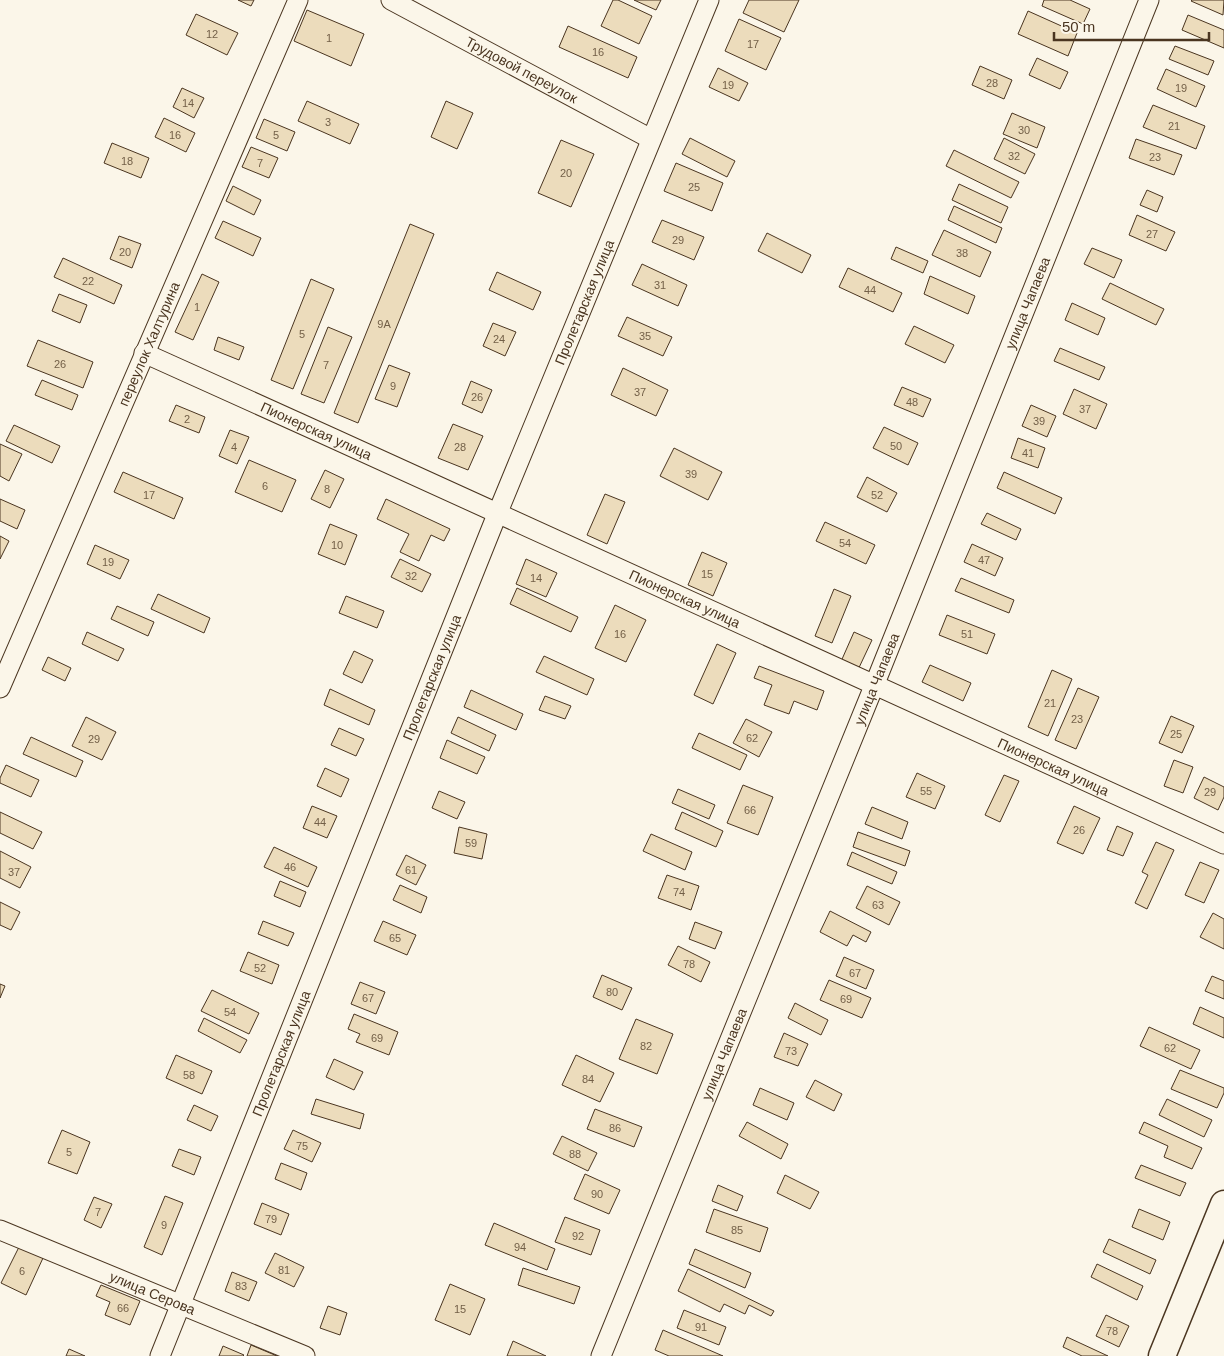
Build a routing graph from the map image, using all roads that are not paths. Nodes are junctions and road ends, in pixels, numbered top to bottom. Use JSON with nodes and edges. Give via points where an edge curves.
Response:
{"nodes":[{"id":1,"x":298,"y":0,"type":"edge"},
{"id":2,"x":391,"y":0,"type":"edge"},
{"id":3,"x":709,"y":0,"type":"edge"},
{"id":4,"x":1149,"y":0,"type":"edge"},
{"id":5,"x":651,"y":139,"type":"junction"},
{"id":6,"x":144,"y":353,"type":"junction"},
{"id":7,"x":498,"y":512,"type":"junction"},
{"id":8,"x":874,"y":686,"type":"junction"},
{"id":9,"x":0,"y":688,"type":"edge"},
{"id":10,"x":1224,"y":844,"type":"edge"},
{"id":11,"x":1224,"y":1204,"type":"edge"},
{"id":12,"x":0,"y":1230,"type":"edge"},
{"id":13,"x":180,"y":1304,"type":"junction"},
{"id":14,"x":160,"y":1356,"type":"edge"},
{"id":15,"x":305,"y":1356,"type":"edge"},
{"id":16,"x":601,"y":1356,"type":"edge"},
{"id":17,"x":1162,"y":1356,"type":"edge"}],
"edges":[{"from":1,"to":6,"type":"street","name":"переулок Халтурина"},
{"from":2,"to":5,"type":"street","name":"Трудовой переулок"},
{"from":3,"to":5,"type":"street","name":"Пролетарская улица"},
{"from":4,"to":8,"type":"street","name":"улица Чапаева"},
{"from":5,"to":7,"type":"street","name":"Пролетарская улица"},
{"from":6,"to":7,"type":"street","name":"Пионерская улица"},
{"from":6,"to":9,"type":"street","name":"переулок Халтурина"},
{"from":7,"to":8,"type":"street","name":"Пионерская улица"},
{"from":7,"to":13,"type":"street","name":"Пролетарская улица"},
{"from":8,"to":10,"type":"street","name":"Пионерская улица"},
{"from":8,"to":16,"type":"street","name":"улица Чапаева"},
{"from":11,"to":17,"type":"street"},
{"from":12,"to":13,"type":"street","name":"улица Серова"},
{"from":13,"to":14,"type":"street","name":"Пролетарская улица"},
{"from":13,"to":15,"type":"street","name":"улица Серова"}]}
